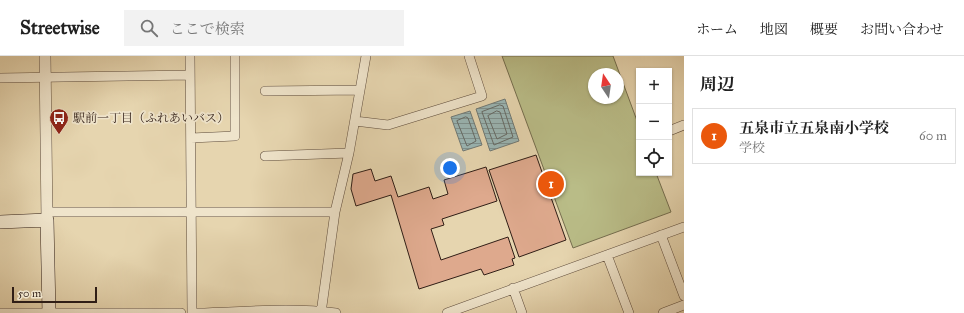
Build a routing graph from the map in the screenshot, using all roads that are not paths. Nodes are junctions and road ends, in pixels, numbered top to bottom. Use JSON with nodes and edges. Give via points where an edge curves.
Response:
{"nodes":[{"id":1,"x":45,"y":56,"type":"edge"},
{"id":2,"x":190,"y":56,"type":"edge"},
{"id":3,"x":235,"y":56,"type":"edge"},
{"id":4,"x":366,"y":56,"type":"edge"},
{"id":5,"x":469,"y":56,"type":"edge"},
{"id":6,"x":190,"y":75,"type":"junction"},
{"id":7,"x":46,"y":77,"type":"junction"},
{"id":8,"x":0,"y":78,"type":"edge"},
{"id":9,"x":360,"y":90,"type":"junction"},
{"id":10,"x":266,"y":91,"type":"dead end"},
{"id":11,"x":355,"y":121,"type":"junction"},
{"id":12,"x":684,"y":126,"type":"edge"},
{"id":13,"x":672,"y":130,"type":"edge"},
{"id":14,"x":191,"y":138,"type":"junction"},
{"id":15,"x":349,"y":153,"type":"junction"},
{"id":16,"x":265,"y":156,"type":"dead end"},
{"id":17,"x":191,"y":212,"type":"junction"},
{"id":18,"x":335,"y":212,"type":"junction"},
{"id":19,"x":48,"y":216,"type":"junction"},
{"id":20,"x":0,"y":222,"type":"edge"},
{"id":21,"x":684,"y":227,"type":"edge"},
{"id":22,"x":661,"y":236,"type":"junction"},
{"id":23,"x":607,"y":254,"type":"junction"},
{"id":24,"x":513,"y":288,"type":"junction"},
{"id":25,"x":684,"y":296,"type":"edge"},
{"id":26,"x":684,"y":305,"type":"edge"},
{"id":27,"x":49,"y":312,"type":"edge"},
{"id":28,"x":321,"y":312,"type":"edge"},
{"id":29,"x":0,"y":313,"type":"edge"},
{"id":30,"x":181,"y":313,"type":"edge"},
{"id":31,"x":192,"y":313,"type":"edge"},
{"id":32,"x":198,"y":313,"type":"edge"},
{"id":33,"x":336,"y":313,"type":"edge"},
{"id":34,"x":447,"y":313,"type":"edge"},
{"id":35,"x":522,"y":313,"type":"edge"},
{"id":36,"x":628,"y":313,"type":"edge"},
{"id":37,"x":663,"y":313,"type":"edge"}],
"edges":[{"from":1,"to":7,"type":"street"},
{"from":2,"to":6,"type":"street"},
{"from":3,"to":14,"type":"street","via":[[235,136]]},
{"from":4,"to":9,"type":"street"},
{"from":5,"to":11,"type":"street","via":[[482,96],[388,125]]},
{"from":6,"to":7,"type":"street"},
{"from":6,"to":14,"type":"street"},
{"from":7,"to":8,"type":"street"},
{"from":7,"to":19,"type":"street"},
{"from":9,"to":10,"type":"street"},
{"from":9,"to":11,"type":"street"},
{"from":11,"to":15,"type":"street"},
{"from":12,"to":13,"type":"street"},
{"from":14,"to":17,"type":"street"},
{"from":15,"to":16,"type":"street"},
{"from":15,"to":18,"type":"street"},
{"from":17,"to":18,"type":"street"},
{"from":17,"to":19,"type":"street"},
{"from":17,"to":31,"type":"street"},
{"from":18,"to":28,"type":"street"},
{"from":19,"to":20,"type":"main road"},
{"from":19,"to":27,"type":"main road"},
{"from":21,"to":22,"type":"street"},
{"from":22,"to":23,"type":"street"},
{"from":22,"to":25,"type":"street"},
{"from":23,"to":24,"type":"street"},
{"from":23,"to":36,"type":"street"},
{"from":24,"to":34,"type":"street"},
{"from":24,"to":35,"type":"street"},
{"from":26,"to":37,"type":"street"},
{"from":27,"to":29,"type":"street"},
{"from":27,"to":30,"type":"street"},
{"from":28,"to":32,"type":"street"},
{"from":28,"to":33,"type":"street"}]}
